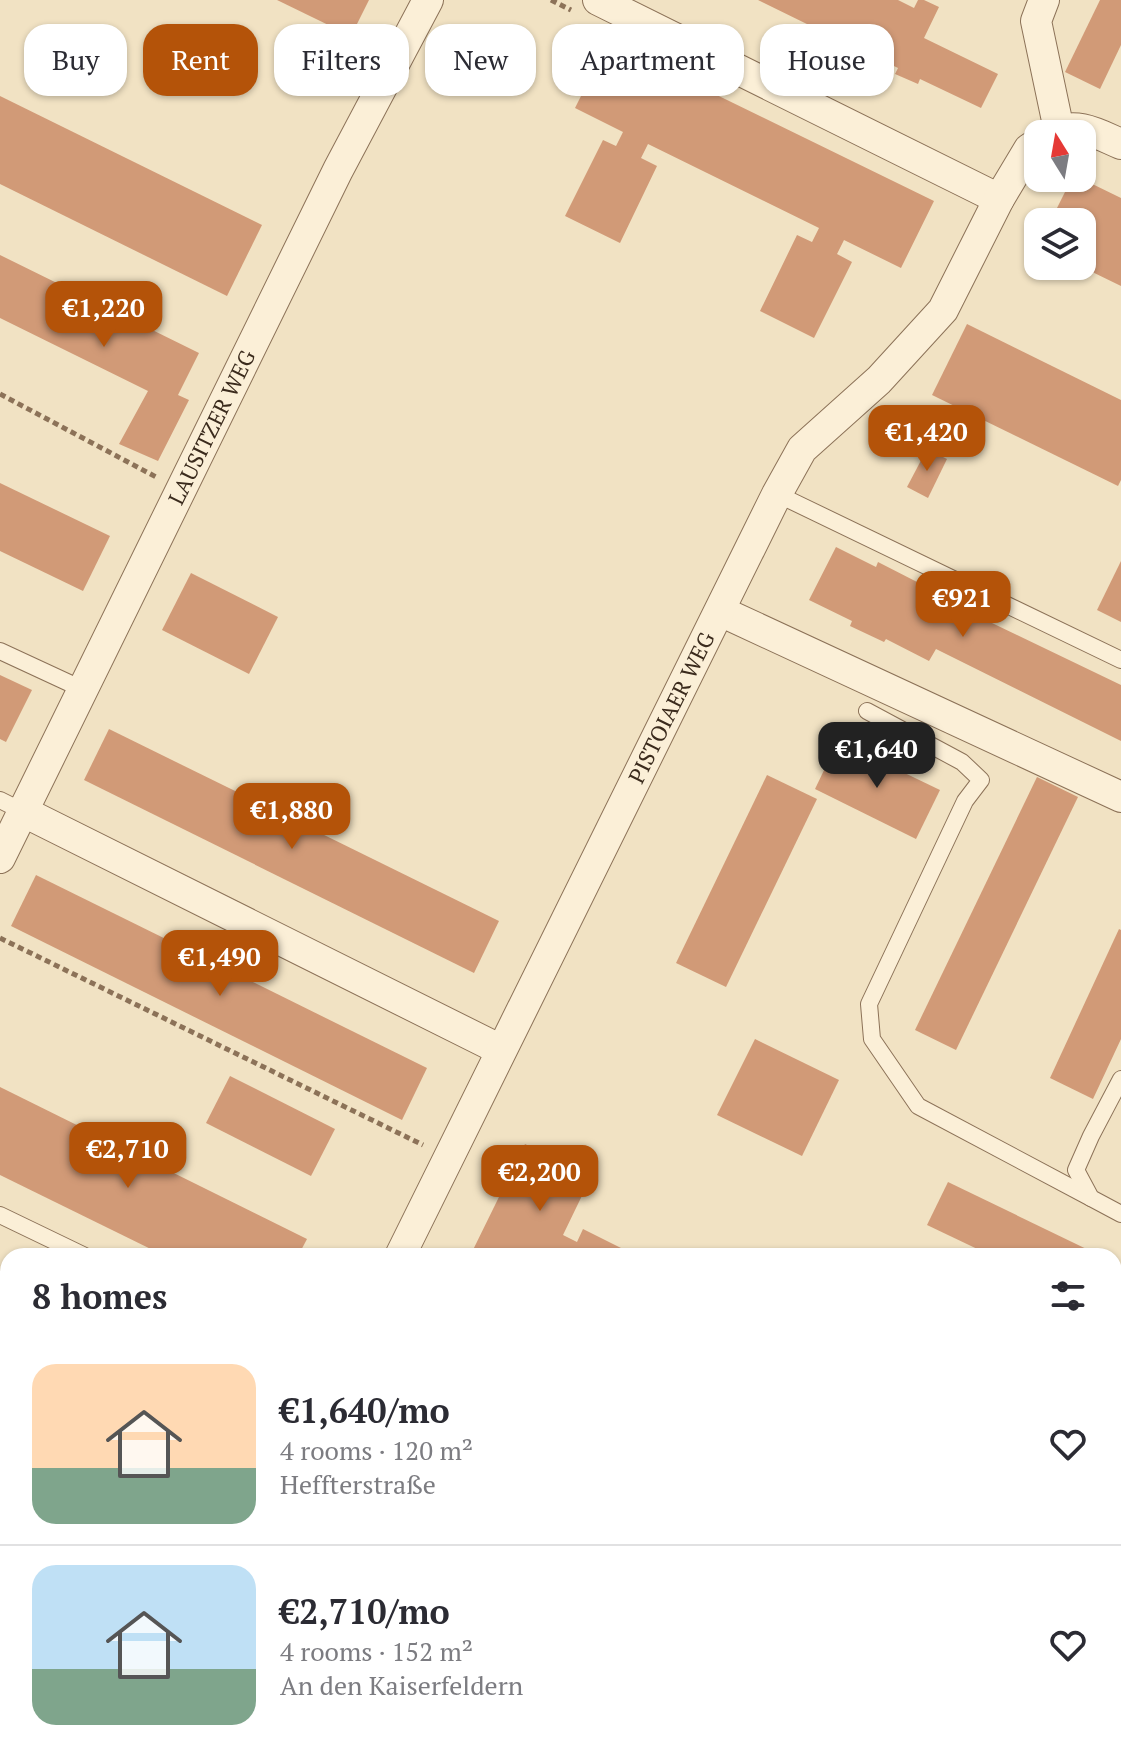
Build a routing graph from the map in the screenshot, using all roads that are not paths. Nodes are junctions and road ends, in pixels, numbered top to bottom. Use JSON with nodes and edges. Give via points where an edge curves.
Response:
{"nodes":[{"id":1,"x":428,"y":0,"type":"edge"},
{"id":2,"x":598,"y":0,"type":"edge"},
{"id":3,"x":1044,"y":0,"type":"edge"},
{"id":4,"x":631,"y":7,"type":"edge"},
{"id":5,"x":1048,"y":120,"type":"edge"},
{"id":6,"x":1096,"y":133,"type":"edge"},
{"id":7,"x":1121,"y":144,"type":"edge"},
{"id":8,"x":1024,"y":157,"type":"edge"},
{"id":9,"x":999,"y":199,"type":"junction"},
{"id":10,"x":777,"y":494,"type":"junction"},
{"id":11,"x":720,"y":611,"type":"junction"},
{"id":12,"x":0,"y":651,"type":"edge"},
{"id":13,"x":1121,"y":660,"type":"edge"},
{"id":14,"x":82,"y":689,"type":"junction"},
{"id":15,"x":867,"y":711,"type":"dead end"},
{"id":16,"x":1121,"y":797,"type":"edge"},
{"id":17,"x":11,"y":806,"type":"edge"},
{"id":18,"x":0,"y":858,"type":"edge"},
{"id":19,"x":501,"y":1050,"type":"junction"},
{"id":20,"x":1121,"y":1079,"type":"edge"},
{"id":21,"x":1091,"y":1198,"type":"junction"},
{"id":22,"x":1121,"y":1214,"type":"edge"},
{"id":23,"x":0,"y":1215,"type":"edge"},
{"id":24,"x":68,"y":1248,"type":"edge"},
{"id":25,"x":404,"y":1248,"type":"edge"}],
"edges":[{"from":1,"to":14,"type":"street","name":"LAUSITZER WEG","via":[[338,170]]},
{"from":2,"to":4,"type":"street"},
{"from":3,"to":5,"type":"street","via":[[1036,21]]},
{"from":4,"to":9,"type":"street"},
{"from":6,"to":7,"type":"street"},
{"from":8,"to":9,"type":"street","name":"PISTOIAER WEG"},
{"from":9,"to":10,"type":"street","name":"PISTOIAER WEG","via":[[943,310],[879,380],[802,449]]},
{"from":10,"to":11,"type":"street","name":"PISTOIAER WEG"},
{"from":10,"to":13,"type":"lane"},
{"from":11,"to":16,"type":"street"},
{"from":11,"to":19,"type":"street","name":"PISTOIAER WEG"},
{"from":12,"to":14,"type":"lane"},
{"from":14,"to":17,"type":"street","name":"LAUSITZER WEG"},
{"from":15,"to":21,"type":"lane","via":[[962,762],[981,780],[965,801],[869,1004],[872,1039],[918,1106]]},
{"from":17,"to":18,"type":"street","name":"LAUSITZER WEG"},
{"from":17,"to":19,"type":"street"},
{"from":19,"to":25,"type":"street","name":"PISTOIAER WEG"},
{"from":20,"to":21,"type":"lane","via":[[1076,1170]]},
{"from":21,"to":22,"type":"lane"},
{"from":23,"to":24,"type":"lane"}]}
